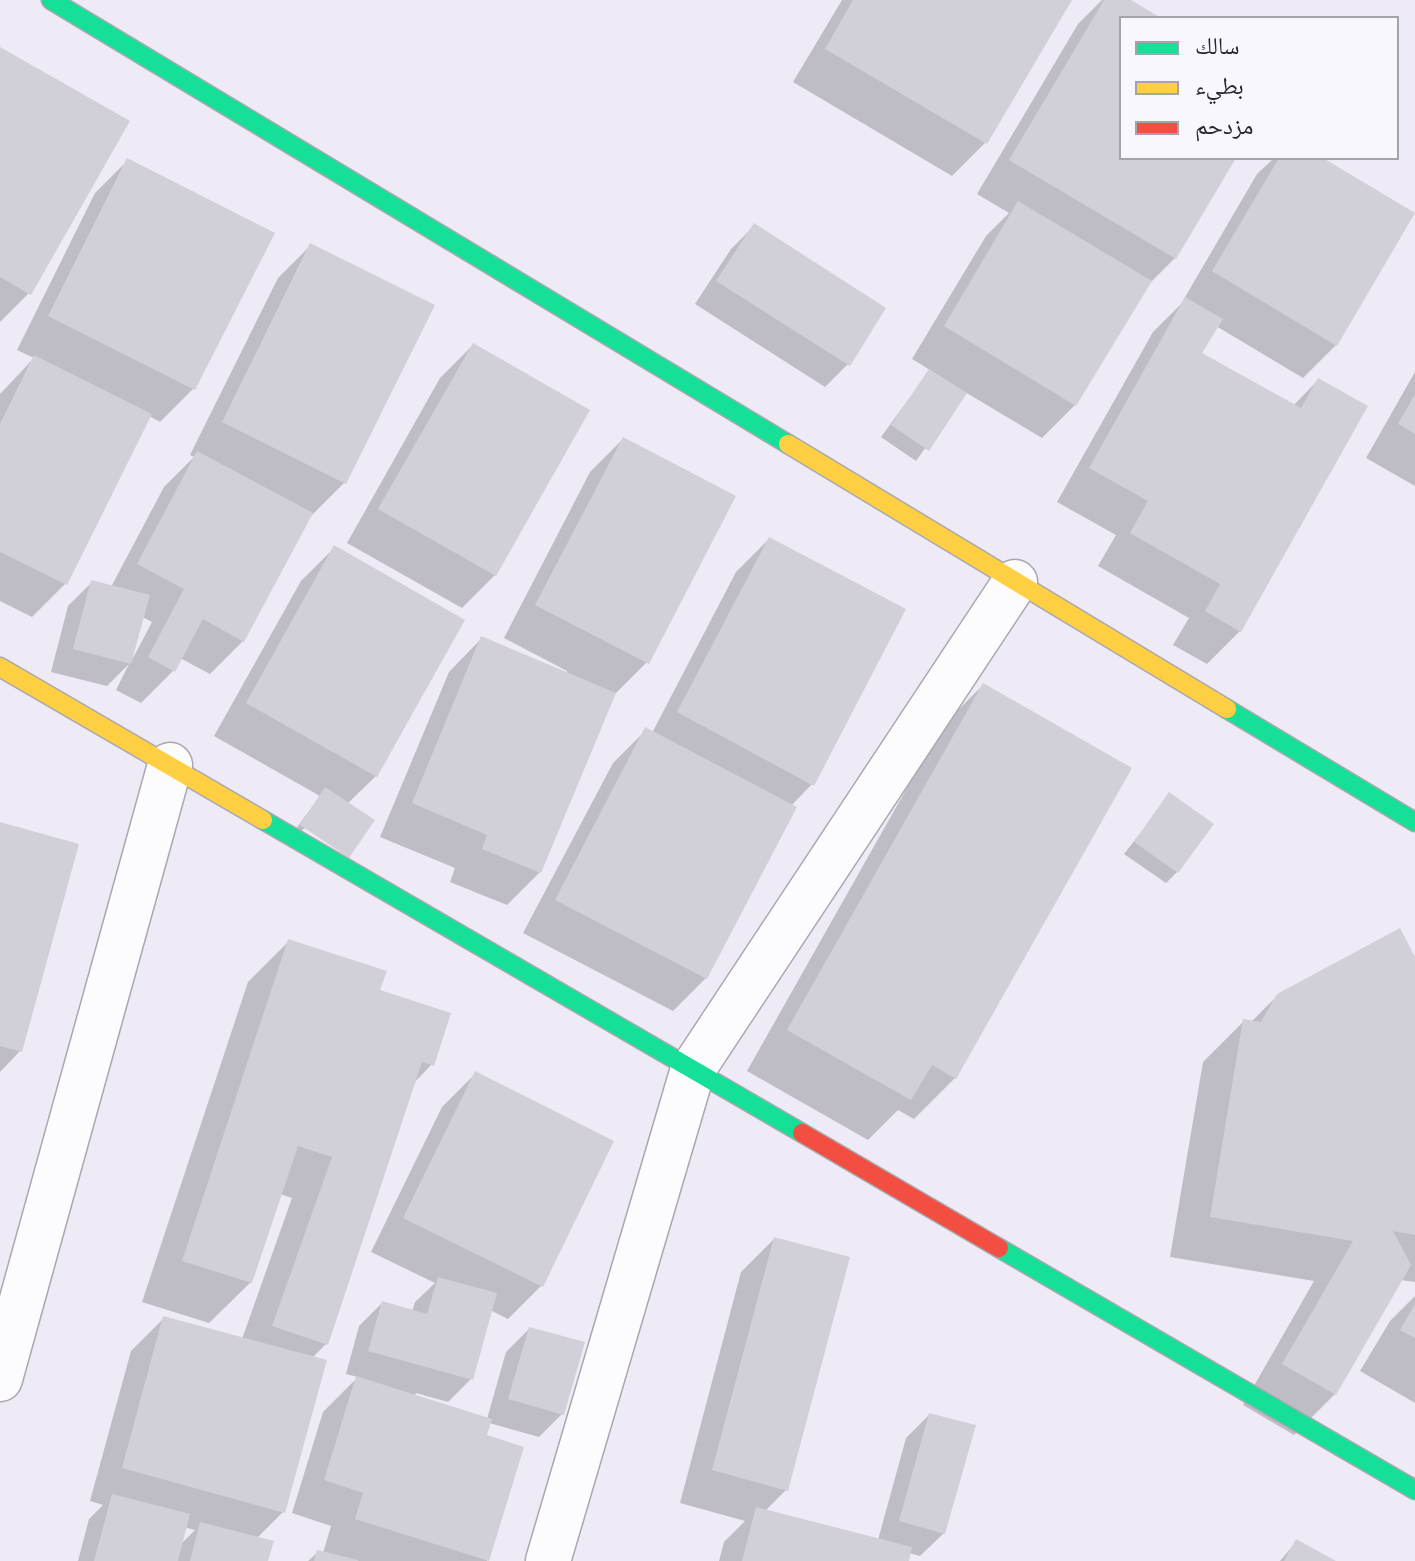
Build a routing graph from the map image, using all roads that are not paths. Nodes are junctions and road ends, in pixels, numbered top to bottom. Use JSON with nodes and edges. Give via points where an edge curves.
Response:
{"nodes":[{"id":1,"x":51,"y":0,"type":"edge"},
{"id":2,"x":1015,"y":582,"type":"junction"},
{"id":3,"x":0,"y":667,"type":"edge"},
{"id":4,"x":170,"y":765,"type":"junction"},
{"id":5,"x":1415,"y":822,"type":"edge"},
{"id":6,"x":693,"y":1069,"type":"junction"},
{"id":7,"x":0,"y":1379,"type":"edge"},
{"id":8,"x":1415,"y":1490,"type":"edge"},
{"id":9,"x":548,"y":1561,"type":"edge"}],
"edges":[{"from":1,"to":2,"type":"street"},
{"from":2,"to":5,"type":"street"},
{"from":2,"to":6,"type":"street"},
{"from":3,"to":4,"type":"street"},
{"from":4,"to":6,"type":"street"},
{"from":4,"to":7,"type":"street"},
{"from":6,"to":8,"type":"street"},
{"from":6,"to":9,"type":"street"}]}
